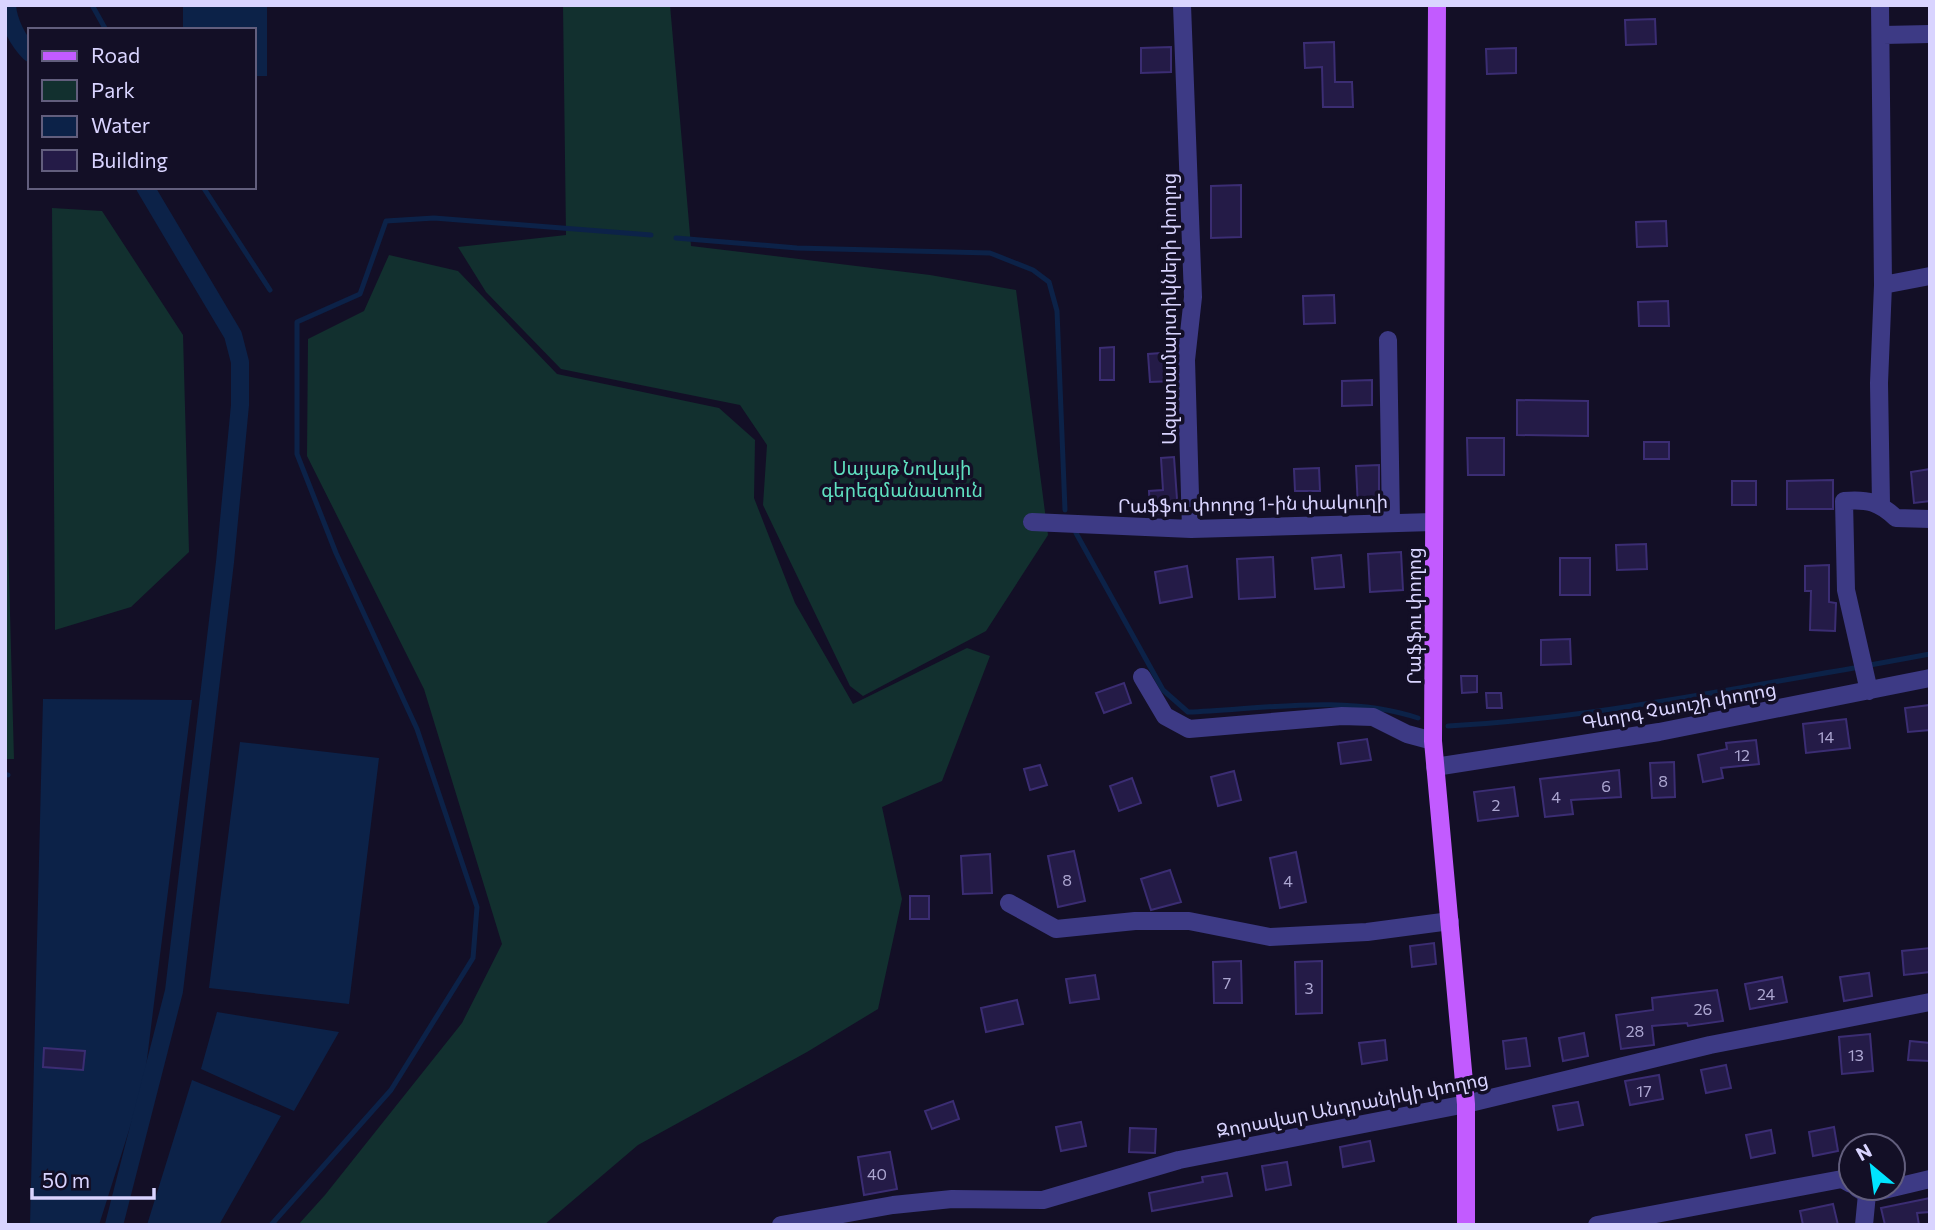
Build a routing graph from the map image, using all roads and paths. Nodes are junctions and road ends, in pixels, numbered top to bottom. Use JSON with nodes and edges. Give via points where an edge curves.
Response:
{"nodes":[{"id":1,"x":1182,"y":5,"type":"edge"},
{"id":2,"x":1437,"y":5,"type":"edge"},
{"id":3,"x":1880,"y":5,"type":"edge"},
{"id":4,"x":1930,"y":34,"type":"edge"},
{"id":5,"x":1883,"y":35,"type":"junction"},
{"id":6,"x":1930,"y":276,"type":"edge"},
{"id":7,"x":1884,"y":285,"type":"junction"},
{"id":8,"x":1388,"y":340,"type":"dead end"},
{"id":9,"x":1881,"y":504,"type":"junction"},
{"id":10,"x":1930,"y":519,"type":"edge"},
{"id":11,"x":1032,"y":522,"type":"dead end"},
{"id":12,"x":1391,"y":522,"type":"junction"},
{"id":13,"x":1433,"y":522,"type":"junction"},
{"id":14,"x":1191,"y":529,"type":"junction"},
{"id":15,"x":1142,"y":677,"type":"dead end"},
{"id":16,"x":1930,"y":678,"type":"edge"},
{"id":17,"x":1869,"y":691,"type":"junction"},
{"id":18,"x":1433,"y":741,"type":"junction"},
{"id":19,"x":1435,"y":767,"type":"junction"},
{"id":20,"x":1009,"y":903,"type":"dead end"},
{"id":21,"x":1450,"y":921,"type":"junction"},
{"id":22,"x":1930,"y":1002,"type":"edge"},
{"id":23,"x":1466,"y":1104,"type":"junction"},
{"id":24,"x":1930,"y":1179,"type":"edge"},
{"id":25,"x":1837,"y":1180,"type":"edge"},
{"id":26,"x":1907,"y":1183,"type":"edge"},
{"id":27,"x":1863,"y":1202,"type":"edge"},
{"id":28,"x":781,"y":1225,"type":"edge"},
{"id":29,"x":1466,"y":1225,"type":"edge"},
{"id":30,"x":1597,"y":1225,"type":"edge"},
{"id":31,"x":1864,"y":1225,"type":"edge"}],
"edges":[{"from":1,"to":14,"type":"street","name":"Ազատամարտիկների փողոց","via":[[1193,297],[1185,359]]},
{"from":2,"to":13,"type":"main road","name":"Րաֆֆու փողոց"},
{"from":3,"to":5,"type":"street"},
{"from":4,"to":5,"type":"street"},
{"from":5,"to":7,"type":"street"},
{"from":6,"to":7,"type":"street"},
{"from":7,"to":9,"type":"street","via":[[1879,383]]},
{"from":8,"to":12,"type":"street"},
{"from":9,"to":10,"type":"street","via":[[1896,518]]},
{"from":9,"to":17,"type":"street","via":[[1863,499],[1844,501],[1846,590]]},
{"from":11,"to":14,"type":"street","name":"Րաֆֆու փողոց 1-ին փակուղի"},
{"from":12,"to":13,"type":"street","name":"Րաֆֆու փողոց 1-ին փակուղի"},
{"from":12,"to":14,"type":"street","name":"Րաֆֆու փողոց 1-ին փակուղի"},
{"from":13,"to":18,"type":"main road","name":"Րաֆֆու փողոց"},
{"from":15,"to":18,"type":"street","via":[[1165,716],[1189,729],[1373,717]]},
{"from":16,"to":17,"type":"street","name":"Գևորգ Չաուշի փողոց"},
{"from":17,"to":19,"type":"street","name":"Գևորգ Չաուշի փողոց","via":[[1659,732]]},
{"from":18,"to":19,"type":"main road","name":"Րաֆֆու փողոց"},
{"from":19,"to":21,"type":"main road","name":"Րաֆֆու փողոց"},
{"from":20,"to":21,"type":"street","via":[[1056,929],[1189,921],[1270,937],[1367,932]]},
{"from":21,"to":23,"type":"main road","name":"Րաֆֆու փողոց"},
{"from":22,"to":23,"type":"street","name":"Զորավար Անդրանիկի փողոց","via":[[1710,1045]]},
{"from":23,"to":28,"type":"street","name":"Զորավար Անդրանիկի փողոց","via":[[1179,1160],[1043,1200],[941,1200]]},
{"from":23,"to":29,"type":"main road","name":"Րաֆֆու փողոց"},
{"from":24,"to":26,"type":"street"},
{"from":25,"to":30,"type":"street"},
{"from":27,"to":31,"type":"street"}]}
